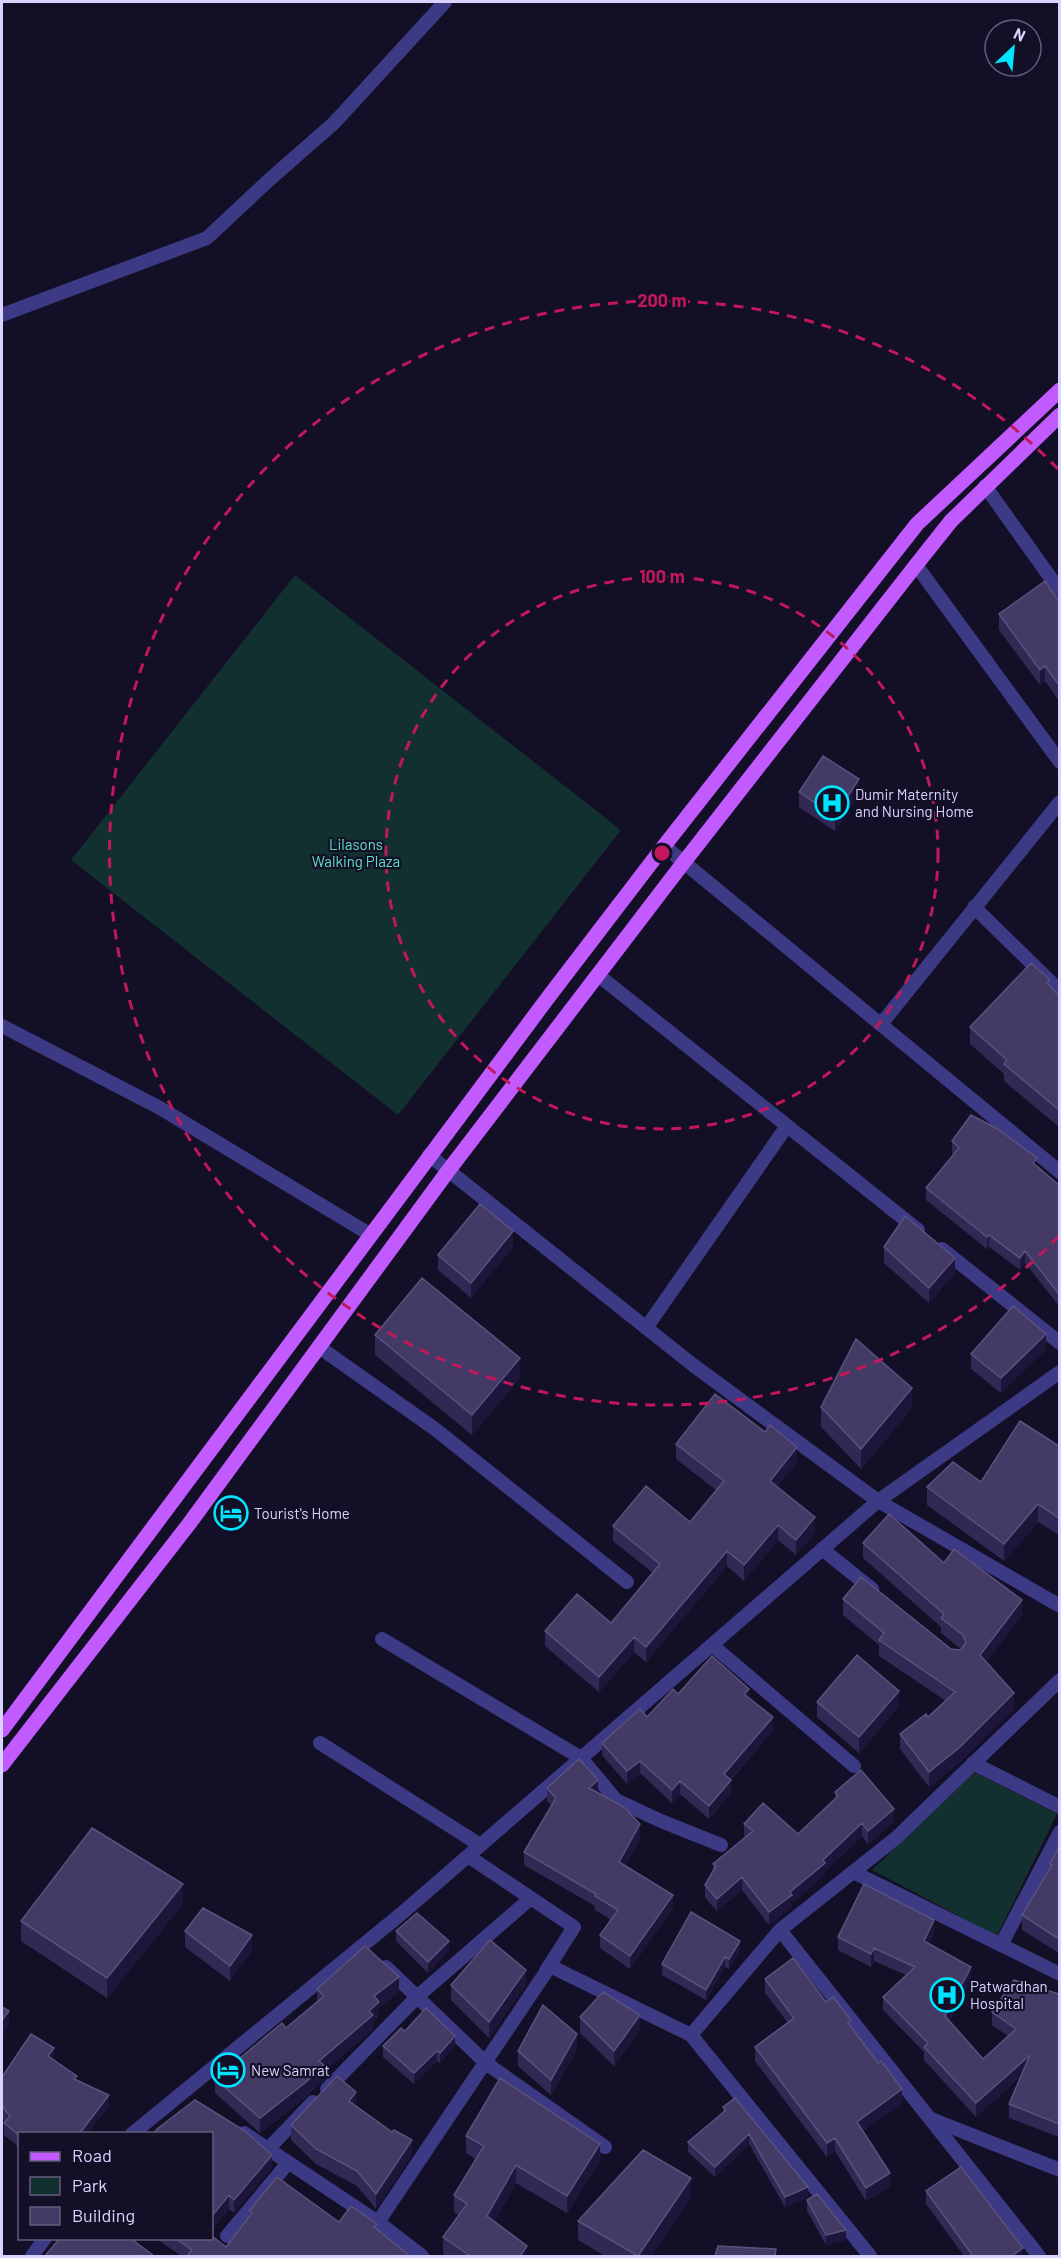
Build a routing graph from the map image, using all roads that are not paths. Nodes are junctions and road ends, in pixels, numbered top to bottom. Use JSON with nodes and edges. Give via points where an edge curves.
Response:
{"nodes":[{"id":1,"x":445,"y":2,"type":"edge"},
{"id":2,"x":2,"y":315,"type":"edge"},
{"id":3,"x":1059,"y":390,"type":"edge"},
{"id":4,"x":1059,"y":415,"type":"edge"},
{"id":5,"x":985,"y":486,"type":"junction"},
{"id":6,"x":916,"y":565,"type":"junction"},
{"id":7,"x":1059,"y":591,"type":"edge"},
{"id":8,"x":1059,"y":762,"type":"edge"},
{"id":9,"x":1059,"y":802,"type":"edge"},
{"id":10,"x":664,"y":846,"type":"junction"},
{"id":11,"x":684,"y":862,"type":"junction"},
{"id":12,"x":974,"y":908,"type":"junction"},
{"id":13,"x":598,"y":975,"type":"junction"},
{"id":14,"x":1059,"y":991,"type":"edge"},
{"id":15,"x":881,"y":1024,"type":"junction"},
{"id":16,"x":2,"y":1026,"type":"edge"},
{"id":17,"x":787,"y":1126,"type":"junction"},
{"id":18,"x":429,"y":1155,"type":"junction"},
{"id":19,"x":448,"y":1171,"type":"junction"},
{"id":20,"x":1059,"y":1172,"type":"edge"},
{"id":21,"x":371,"y":1235,"type":"junction"},
{"id":22,"x":646,"y":1328,"type":"junction"},
{"id":23,"x":1059,"y":1343,"type":"edge"},
{"id":24,"x":319,"y":1347,"type":"junction"},
{"id":25,"x":1059,"y":1372,"type":"edge"},
{"id":26,"x":268,"y":1373,"type":"junction"},
{"id":27,"x":289,"y":1387,"type":"junction"},
{"id":28,"x":878,"y":1501,"type":"junction"},
{"id":29,"x":822,"y":1549,"type":"junction"},
{"id":30,"x":627,"y":1582,"type":"dead end"},
{"id":31,"x":885,"y":1599,"type":"edge"},
{"id":32,"x":98,"y":1601,"type":"junction"},
{"id":33,"x":1059,"y":1606,"type":"edge"},
{"id":34,"x":118,"y":1615,"type":"junction"},
{"id":35,"x":382,"y":1640,"type":"dead end"},
{"id":36,"x":712,"y":1645,"type":"junction"},
{"id":37,"x":1059,"y":1680,"type":"edge"},
{"id":38,"x":2,"y":1730,"type":"edge"},
{"id":39,"x":320,"y":1743,"type":"dead end"},
{"id":40,"x":581,"y":1758,"type":"junction"},
{"id":41,"x":973,"y":1763,"type":"junction"},
{"id":42,"x":2,"y":1765,"type":"edge"},
{"id":43,"x":854,"y":1766,"type":"dead end"},
{"id":44,"x":1059,"y":1807,"type":"edge"},
{"id":45,"x":1059,"y":1832,"type":"edge"},
{"id":46,"x":480,"y":1845,"type":"junction"},
{"id":47,"x":721,"y":1845,"type":"dead end"},
{"id":48,"x":468,"y":1856,"type":"junction"},
{"id":49,"x":854,"y":1872,"type":"junction"},
{"id":50,"x":531,"y":1898,"type":"junction"},
{"id":51,"x":780,"y":1930,"type":"junction"},
{"id":52,"x":1001,"y":1945,"type":"junction"},
{"id":53,"x":370,"y":1952,"type":"junction"},
{"id":54,"x":1059,"y":1974,"type":"edge"},
{"id":55,"x":543,"y":1977,"type":"junction"},
{"id":56,"x":418,"y":1996,"type":"junction"},
{"id":57,"x":691,"y":2035,"type":"junction"},
{"id":58,"x":487,"y":2064,"type":"junction"},
{"id":59,"x":929,"y":2119,"type":"junction"},
{"id":60,"x":230,"y":2124,"type":"edge"},
{"id":61,"x":133,"y":2132,"type":"edge"},
{"id":62,"x":605,"y":2147,"type":"dead end"},
{"id":63,"x":268,"y":2149,"type":"junction"},
{"id":64,"x":288,"y":2163,"type":"junction"},
{"id":65,"x":1059,"y":2170,"type":"edge"},
{"id":66,"x":378,"y":2222,"type":"junction"},
{"id":67,"x":227,"y":2236,"type":"dead end"},
{"id":68,"x":44,"y":2240,"type":"edge"},
{"id":69,"x":32,"y":2256,"type":"edge"},
{"id":70,"x":422,"y":2256,"type":"edge"},
{"id":71,"x":870,"y":2256,"type":"edge"},
{"id":72,"x":1039,"y":2256,"type":"edge"}],
"edges":[{"from":1,"to":2,"type":"street","via":[[334,123],[207,238]]},
{"from":3,"to":10,"type":"main road","via":[[917,524]]},
{"from":4,"to":5,"type":"main road"},
{"from":5,"to":6,"type":"main road"},
{"from":5,"to":7,"type":"street"},
{"from":6,"to":8,"type":"street"},
{"from":6,"to":11,"type":"main road"},
{"from":9,"to":12,"type":"street"},
{"from":10,"to":11,"type":"street"},
{"from":10,"to":18,"type":"main road"},
{"from":11,"to":13,"type":"main road"},
{"from":11,"to":15,"type":"street"},
{"from":12,"to":14,"type":"street"},
{"from":12,"to":15,"type":"street"},
{"from":13,"to":17,"type":"street"},
{"from":13,"to":19,"type":"main road"},
{"from":15,"to":20,"type":"street"},
{"from":16,"to":21,"type":"street","via":[[160,1108]]},
{"from":17,"to":22,"type":"street"},
{"from":17,"to":23,"type":"street"},
{"from":18,"to":19,"type":"street"},
{"from":18,"to":21,"type":"main road"},
{"from":19,"to":22,"type":"street"},
{"from":19,"to":24,"type":"main road"},
{"from":21,"to":26,"type":"main road"},
{"from":22,"to":28,"type":"street"},
{"from":24,"to":27,"type":"main road"},
{"from":24,"to":30,"type":"street","via":[[435,1429]]},
{"from":25,"to":28,"type":"street"},
{"from":26,"to":27,"type":"main road"},
{"from":26,"to":32,"type":"main road"},
{"from":27,"to":34,"type":"main road"},
{"from":28,"to":29,"type":"street"},
{"from":28,"to":33,"type":"street"},
{"from":29,"to":31,"type":"street"},
{"from":29,"to":36,"type":"street"},
{"from":32,"to":34,"type":"main road"},
{"from":32,"to":38,"type":"main road"},
{"from":34,"to":42,"type":"main road"},
{"from":35,"to":40,"type":"street"},
{"from":36,"to":40,"type":"street"},
{"from":36,"to":43,"type":"street"},
{"from":37,"to":41,"type":"street"},
{"from":39,"to":46,"type":"street"},
{"from":40,"to":46,"type":"street"},
{"from":40,"to":47,"type":"street","via":[[616,1800]]},
{"from":41,"to":44,"type":"street"},
{"from":41,"to":49,"type":"street","via":[[896,1838]]},
{"from":45,"to":52,"type":"street"},
{"from":46,"to":48,"type":"street"},
{"from":48,"to":50,"type":"street"},
{"from":48,"to":53,"type":"street"},
{"from":49,"to":51,"type":"street"},
{"from":49,"to":52,"type":"street"},
{"from":50,"to":55,"type":"street","via":[[574,1926]]},
{"from":50,"to":56,"type":"street"},
{"from":51,"to":57,"type":"street"},
{"from":51,"to":59,"type":"street"},
{"from":52,"to":54,"type":"street"},
{"from":53,"to":56,"type":"street"},
{"from":53,"to":61,"type":"street"},
{"from":55,"to":57,"type":"street","via":[[550,1966]]},
{"from":55,"to":58,"type":"street"},
{"from":56,"to":58,"type":"street"},
{"from":56,"to":63,"type":"street"},
{"from":57,"to":71,"type":"street"},
{"from":58,"to":62,"type":"street"},
{"from":58,"to":66,"type":"street"},
{"from":59,"to":65,"type":"street"},
{"from":59,"to":72,"type":"street"},
{"from":60,"to":63,"type":"street"},
{"from":63,"to":64,"type":"street"},
{"from":64,"to":66,"type":"street"},
{"from":64,"to":67,"type":"street"},
{"from":66,"to":70,"type":"street"},
{"from":68,"to":69,"type":"street"}]}
